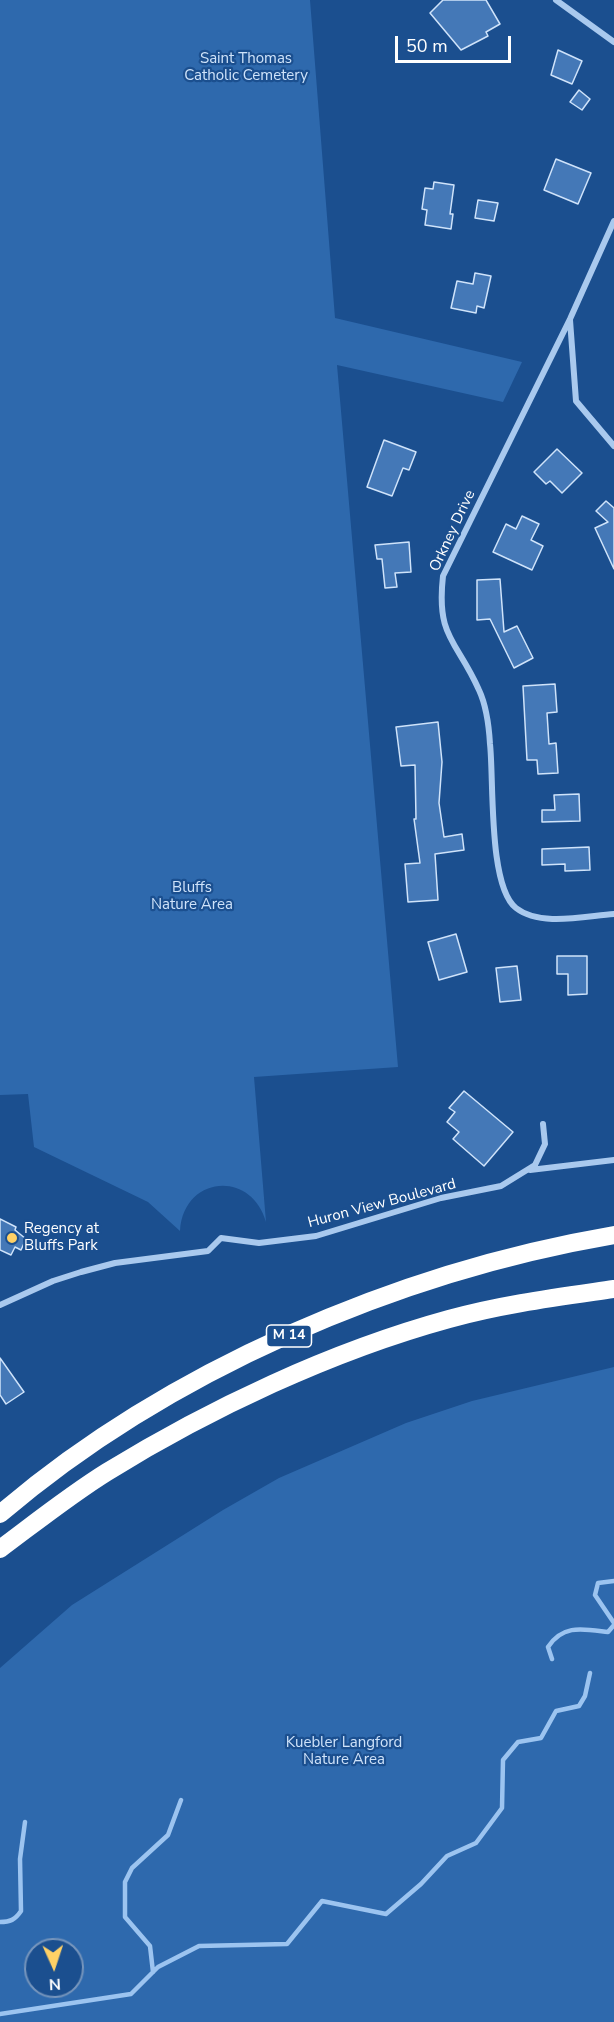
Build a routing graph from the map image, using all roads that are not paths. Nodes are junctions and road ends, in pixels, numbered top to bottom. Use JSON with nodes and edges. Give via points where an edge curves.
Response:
{"nodes":[{"id":1,"x":556,"y":0,"type":"edge"},
{"id":2,"x":614,"y":42,"type":"edge"},
{"id":3,"x":614,"y":221,"type":"edge"},
{"id":4,"x":570,"y":319,"type":"junction"},
{"id":5,"x":614,"y":446,"type":"edge"},
{"id":6,"x":614,"y":914,"type":"edge"},
{"id":7,"x":543,"y":1124,"type":"dead end"},
{"id":8,"x":614,"y":1160,"type":"edge"},
{"id":9,"x":529,"y":1170,"type":"junction"},
{"id":10,"x":614,"y":1235,"type":"edge"},
{"id":11,"x":614,"y":1289,"type":"edge"},
{"id":12,"x":0,"y":1305,"type":"edge"},
{"id":13,"x":0,"y":1514,"type":"edge"},
{"id":14,"x":0,"y":1549,"type":"edge"}],
"edges":[{"from":1,"to":2,"type":"street"},
{"from":3,"to":4,"type":"street","name":"Orkney Drive"},
{"from":4,"to":5,"type":"street","via":[[576,401]]},
{"from":4,"to":6,"type":"street","name":"Orkney Drive","via":[[443,576],[440,606],[446,633],[480,691],[490,741],[498,867],[504,891],[514,907],[530,916]]},
{"from":7,"to":9,"type":"street","name":"Huron View Boulevard","via":[[545,1144]]},
{"from":8,"to":9,"type":"street","name":"Huron View Boulevard"},
{"from":9,"to":12,"type":"street","name":"Huron View Boulevard","via":[[501,1186],[441,1198],[316,1236],[260,1243],[221,1238],[207,1251],[115,1263],[53,1281]]},
{"from":10,"to":13,"type":"highway","number":"M 14","via":[[458,1272],[343,1312],[252,1353],[107,1434]]},
{"from":11,"to":14,"type":"highway","number":"M 14","via":[[449,1319],[280,1382],[204,1417],[104,1474]]}]}
